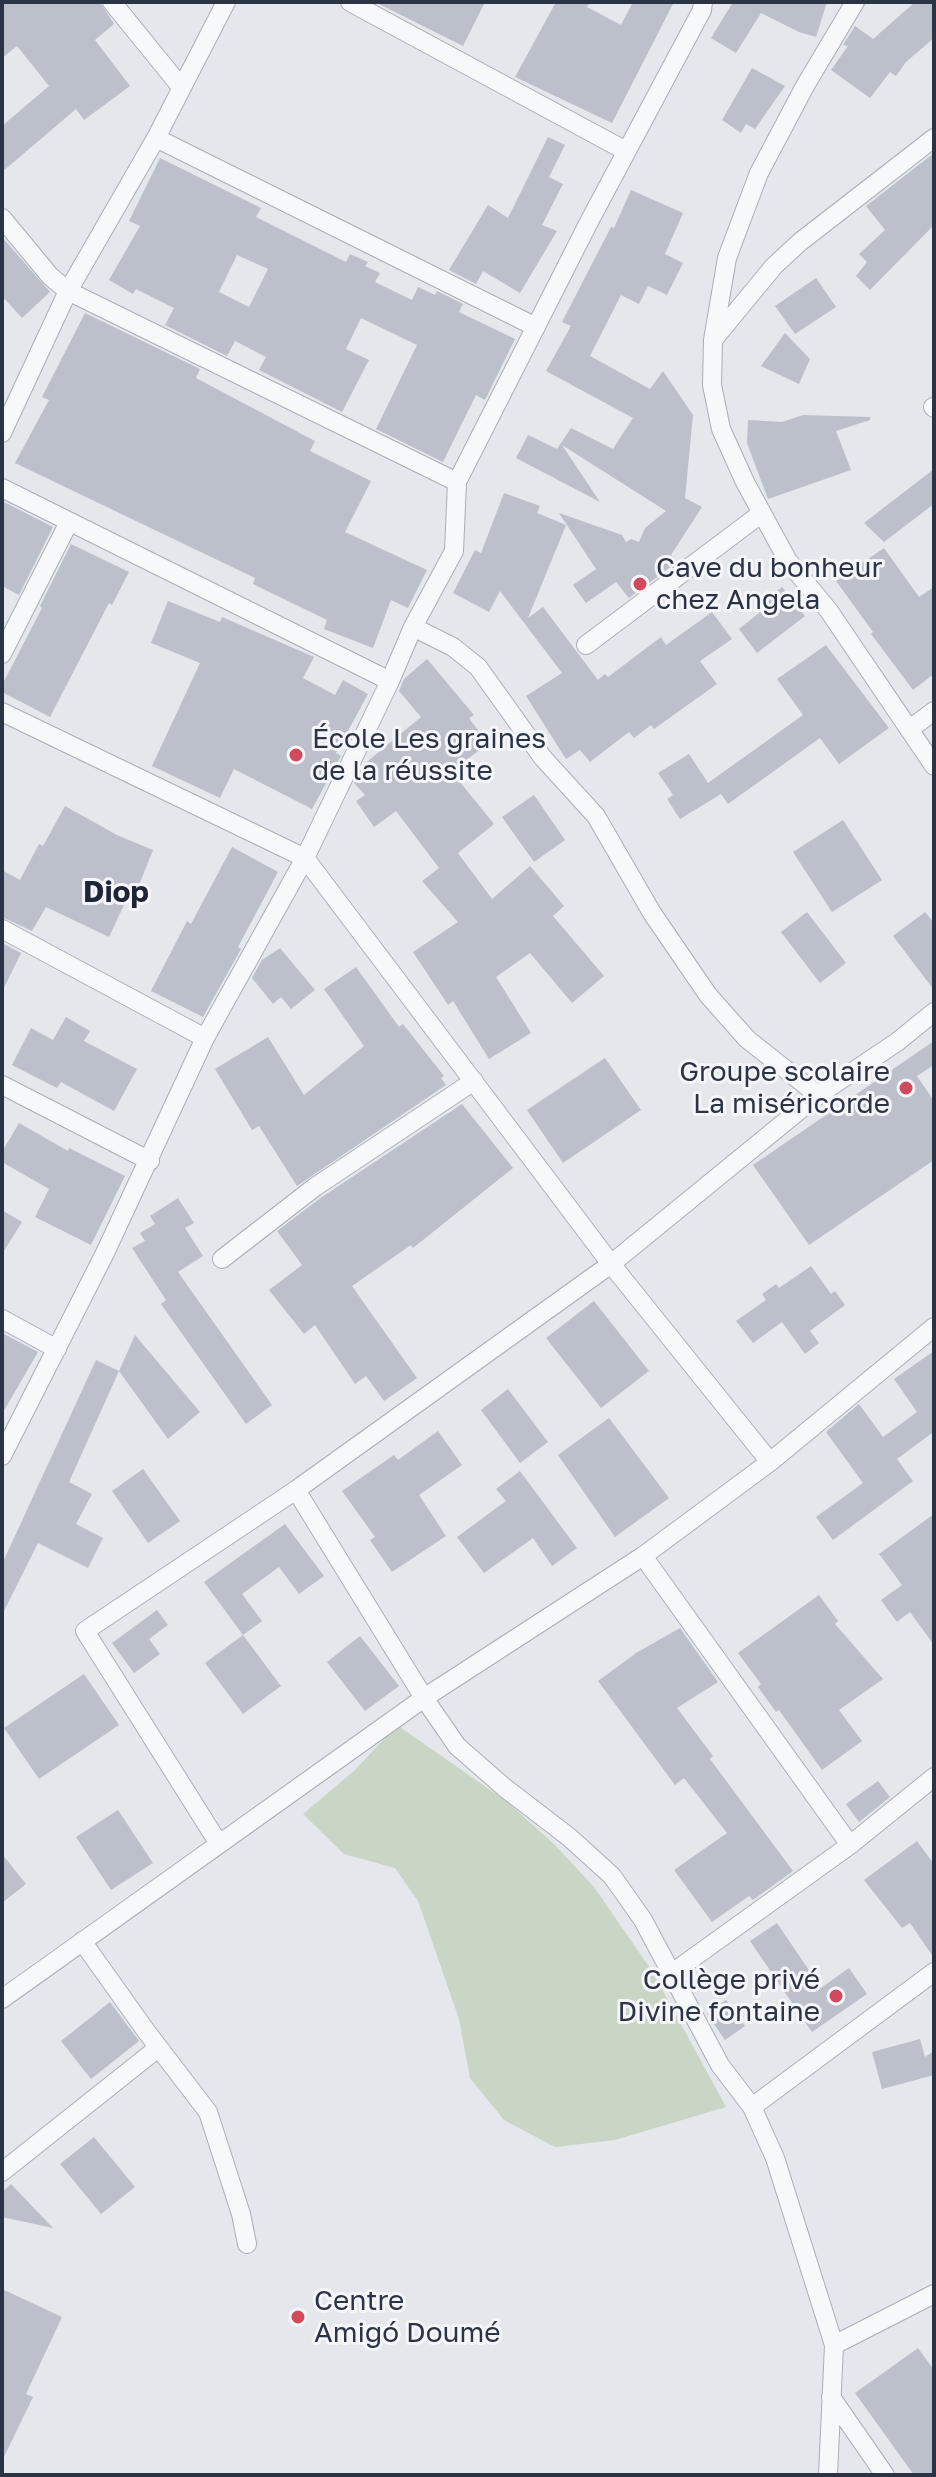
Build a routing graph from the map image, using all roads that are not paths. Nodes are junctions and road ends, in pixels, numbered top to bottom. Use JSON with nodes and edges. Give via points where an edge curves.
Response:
{"nodes":[{"id":1,"x":112,"y":2,"type":"edge"},
{"id":2,"x":226,"y":2,"type":"edge"},
{"id":3,"x":350,"y":2,"type":"edge"},
{"id":4,"x":703,"y":2,"type":"edge"},
{"id":5,"x":855,"y":2,"type":"edge"},
{"id":6,"x":181,"y":87,"type":"junction"},
{"id":7,"x":156,"y":138,"type":"junction"},
{"id":8,"x":934,"y":138,"type":"edge"},
{"id":9,"x":626,"y":151,"type":"junction"},
{"id":10,"x":2,"y":218,"type":"edge"},
{"id":11,"x":68,"y":291,"type":"junction"},
{"id":12,"x":536,"y":327,"type":"junction"},
{"id":13,"x":713,"y":340,"type":"junction"},
{"id":14,"x":2,"y":433,"type":"edge"},
{"id":15,"x":457,"y":482,"type":"junction"},
{"id":16,"x":2,"y":488,"type":"edge"},
{"id":17,"x":762,"y":513,"type":"junction"},
{"id":18,"x":69,"y":522,"type":"junction"},
{"id":19,"x":413,"y":627,"type":"junction"},
{"id":20,"x":586,"y":645,"type":"dead end"},
{"id":21,"x":2,"y":654,"type":"edge"},
{"id":22,"x":390,"y":681,"type":"junction"},
{"id":23,"x":934,"y":711,"type":"edge"},
{"id":24,"x":2,"y":712,"type":"edge"},
{"id":25,"x":911,"y":728,"type":"junction"},
{"id":26,"x":934,"y":766,"type":"edge"},
{"id":27,"x":305,"y":858,"type":"junction"},
{"id":28,"x":2,"y":929,"type":"edge"},
{"id":29,"x":934,"y":1012,"type":"edge"},
{"id":30,"x":205,"y":1038,"type":"junction"},
{"id":31,"x":474,"y":1081,"type":"junction"},
{"id":32,"x":2,"y":1085,"type":"edge"},
{"id":33,"x":818,"y":1095,"type":"junction"},
{"id":34,"x":150,"y":1161,"type":"junction"},
{"id":35,"x":222,"y":1259,"type":"dead end"},
{"id":36,"x":611,"y":1264,"type":"junction"},
{"id":37,"x":2,"y":1319,"type":"edge"},
{"id":38,"x":934,"y":1327,"type":"edge"},
{"id":39,"x":57,"y":1349,"type":"junction"},
{"id":40,"x":2,"y":1456,"type":"edge"},
{"id":41,"x":770,"y":1462,"type":"junction"},
{"id":42,"x":296,"y":1490,"type":"junction"},
{"id":43,"x":643,"y":1556,"type":"junction"},
{"id":44,"x":424,"y":1698,"type":"junction"},
{"id":45,"x":934,"y":1777,"type":"edge"},
{"id":46,"x":219,"y":1844,"type":"junction"},
{"id":47,"x":850,"y":1845,"type":"junction"},
{"id":48,"x":82,"y":1941,"type":"junction"},
{"id":49,"x":934,"y":1972,"type":"edge"},
{"id":50,"x":672,"y":1973,"type":"junction"},
{"id":51,"x":2,"y":1999,"type":"edge"},
{"id":52,"x":158,"y":2048,"type":"junction"},
{"id":53,"x":752,"y":2107,"type":"junction"},
{"id":54,"x":2,"y":2172,"type":"edge"},
{"id":55,"x":247,"y":2244,"type":"dead end"},
{"id":56,"x":934,"y":2294,"type":"edge"},
{"id":57,"x":834,"y":2345,"type":"junction"},
{"id":58,"x":831,"y":2397,"type":"junction"},
{"id":59,"x":828,"y":2475,"type":"edge"},
{"id":60,"x":885,"y":2475,"type":"edge"}],
"edges":[{"from":1,"to":6,"type":"street"},
{"from":2,"to":6,"type":"street"},
{"from":3,"to":9,"type":"street"},
{"from":4,"to":9,"type":"street"},
{"from":5,"to":13,"type":"street","via":[[759,173],[727,258]]},
{"from":6,"to":7,"type":"street"},
{"from":7,"to":11,"type":"street"},
{"from":7,"to":12,"type":"street"},
{"from":8,"to":13,"type":"street","via":[[791,250]]},
{"from":9,"to":12,"type":"street"},
{"from":10,"to":11,"type":"street"},
{"from":11,"to":14,"type":"street"},
{"from":11,"to":15,"type":"street"},
{"from":12,"to":15,"type":"street"},
{"from":13,"to":17,"type":"street","via":[[712,385],[721,429]]},
{"from":15,"to":19,"type":"street","via":[[454,551]]},
{"from":16,"to":18,"type":"street"},
{"from":17,"to":20,"type":"street"},
{"from":17,"to":25,"type":"street","via":[[788,561]]},
{"from":18,"to":21,"type":"street"},
{"from":18,"to":22,"type":"street"},
{"from":19,"to":22,"type":"street"},
{"from":19,"to":33,"type":"street","via":[[478,667],[543,758],[596,816],[708,995],[747,1039]]},
{"from":22,"to":27,"type":"street"},
{"from":23,"to":25,"type":"street"},
{"from":24,"to":27,"type":"street"},
{"from":25,"to":26,"type":"street"},
{"from":27,"to":30,"type":"street"},
{"from":27,"to":31,"type":"street"},
{"from":28,"to":30,"type":"street"},
{"from":29,"to":33,"type":"street"},
{"from":30,"to":34,"type":"street"},
{"from":31,"to":35,"type":"street","via":[[315,1187]]},
{"from":31,"to":36,"type":"street"},
{"from":32,"to":34,"type":"street"},
{"from":33,"to":36,"type":"street"},
{"from":34,"to":39,"type":"street"},
{"from":36,"to":41,"type":"street"},
{"from":36,"to":42,"type":"street"},
{"from":37,"to":39,"type":"street"},
{"from":38,"to":41,"type":"street"},
{"from":39,"to":40,"type":"street"},
{"from":41,"to":43,"type":"street"},
{"from":42,"to":44,"type":"street"},
{"from":42,"to":46,"type":"street","via":[[85,1631]]},
{"from":43,"to":44,"type":"street"},
{"from":43,"to":47,"type":"street"},
{"from":44,"to":46,"type":"street"},
{"from":44,"to":50,"type":"street","via":[[457,1746],[612,1876]]},
{"from":45,"to":47,"type":"street"},
{"from":46,"to":48,"type":"street"},
{"from":47,"to":50,"type":"street"},
{"from":48,"to":51,"type":"street"},
{"from":48,"to":52,"type":"street"},
{"from":49,"to":53,"type":"street"},
{"from":50,"to":53,"type":"street","via":[[720,2065]]},
{"from":52,"to":54,"type":"street"},
{"from":52,"to":55,"type":"street","via":[[208,2112]]},
{"from":53,"to":57,"type":"street","via":[[775,2158]]},
{"from":56,"to":57,"type":"street"},
{"from":57,"to":58,"type":"street"},
{"from":58,"to":59,"type":"street"},
{"from":58,"to":60,"type":"street"}]}
